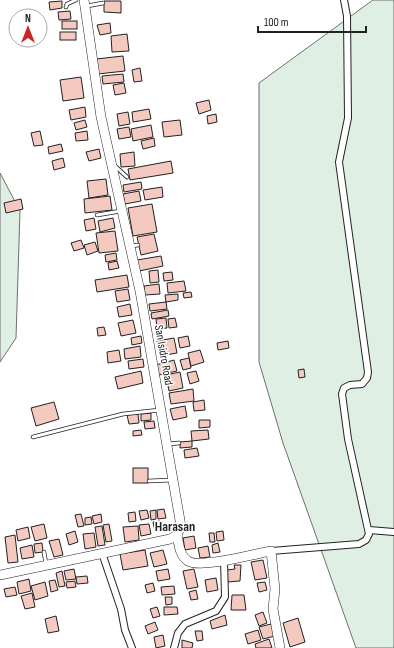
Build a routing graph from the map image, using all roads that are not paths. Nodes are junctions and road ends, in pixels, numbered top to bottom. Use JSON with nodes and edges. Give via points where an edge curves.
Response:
{"nodes":[{"id":1,"x":76,"y":0,"type":"edge"},
{"id":2,"x":344,"y":0,"type":"edge"},
{"id":3,"x":85,"y":3,"type":"edge"},
{"id":4,"x":103,"y":3,"type":"dead end"},
{"id":5,"x":66,"y":7,"type":"dead end"},
{"id":6,"x":112,"y":164,"type":"junction"},
{"id":7,"x":128,"y":177,"type":"dead end"},
{"id":8,"x":123,"y":211,"type":"junction"},
{"id":9,"x":98,"y":215,"type":"dead end"},
{"id":10,"x":162,"y":410,"type":"junction"},
{"id":11,"x":33,"y":437,"type":"dead end"},
{"id":12,"x":179,"y":443,"type":"dead end"},
{"id":13,"x":168,"y":444,"type":"junction"},
{"id":14,"x":175,"y":480,"type":"junction"},
{"id":15,"x":150,"y":481,"type":"dead end"},
{"id":16,"x":368,"y":530,"type":"junction"},
{"id":17,"x":394,"y":532,"type":"edge"},
{"id":18,"x":177,"y":535,"type":"junction"},
{"id":19,"x":271,"y":551,"type":"junction"},
{"id":20,"x":44,"y":552,"type":"dead end"},
{"id":21,"x":102,"y":553,"type":"junction"},
{"id":22,"x":224,"y":560,"type":"junction"},
{"id":23,"x":47,"y":565,"type":"junction"},
{"id":24,"x":0,"y":576,"type":"edge"},
{"id":25,"x":132,"y":648,"type":"edge"},
{"id":26,"x":174,"y":648,"type":"edge"},
{"id":27,"x":280,"y":648,"type":"edge"}],
"edges":[{"from":1,"to":5,"type":"lane"},
{"from":2,"to":16,"type":"street","via":[[347,16],[348,118],[339,162],[368,372],[362,384],[344,388],[342,394],[348,439]]},
{"from":3,"to":4,"type":"lane"},
{"from":3,"to":6,"type":"street","name":"San Isidro Road","via":[[101,117]]},
{"from":6,"to":7,"type":"lane"},
{"from":6,"to":8,"type":"street","name":"San Isidro Road"},
{"from":8,"to":9,"type":"lane"},
{"from":8,"to":10,"type":"street","name":"San Isidro Road","via":[[134,245]]},
{"from":10,"to":11,"type":"lane","via":[[123,414]]},
{"from":10,"to":13,"type":"street","name":"San Isidro Road"},
{"from":12,"to":13,"type":"lane"},
{"from":13,"to":14,"type":"street","name":"San Isidro Road"},
{"from":14,"to":15,"type":"lane"},
{"from":14,"to":18,"type":"street","name":"San Isidro Road","via":[[181,526]]},
{"from":16,"to":17,"type":"street"},
{"from":16,"to":19,"type":"street","via":[[366,540],[359,544]]},
{"from":18,"to":21,"type":"street"},
{"from":18,"to":22,"type":"street","via":[[180,552],[188,560],[200,564]]},
{"from":19,"to":22,"type":"street"},
{"from":19,"to":27,"type":"street","via":[[275,589],[273,609]]},
{"from":20,"to":23,"type":"lane"},
{"from":21,"to":23,"type":"street"},
{"from":21,"to":25,"type":"street"},
{"from":22,"to":26,"type":"street","via":[[225,597],[216,611],[185,624],[178,633]]},
{"from":23,"to":24,"type":"street"}]}
